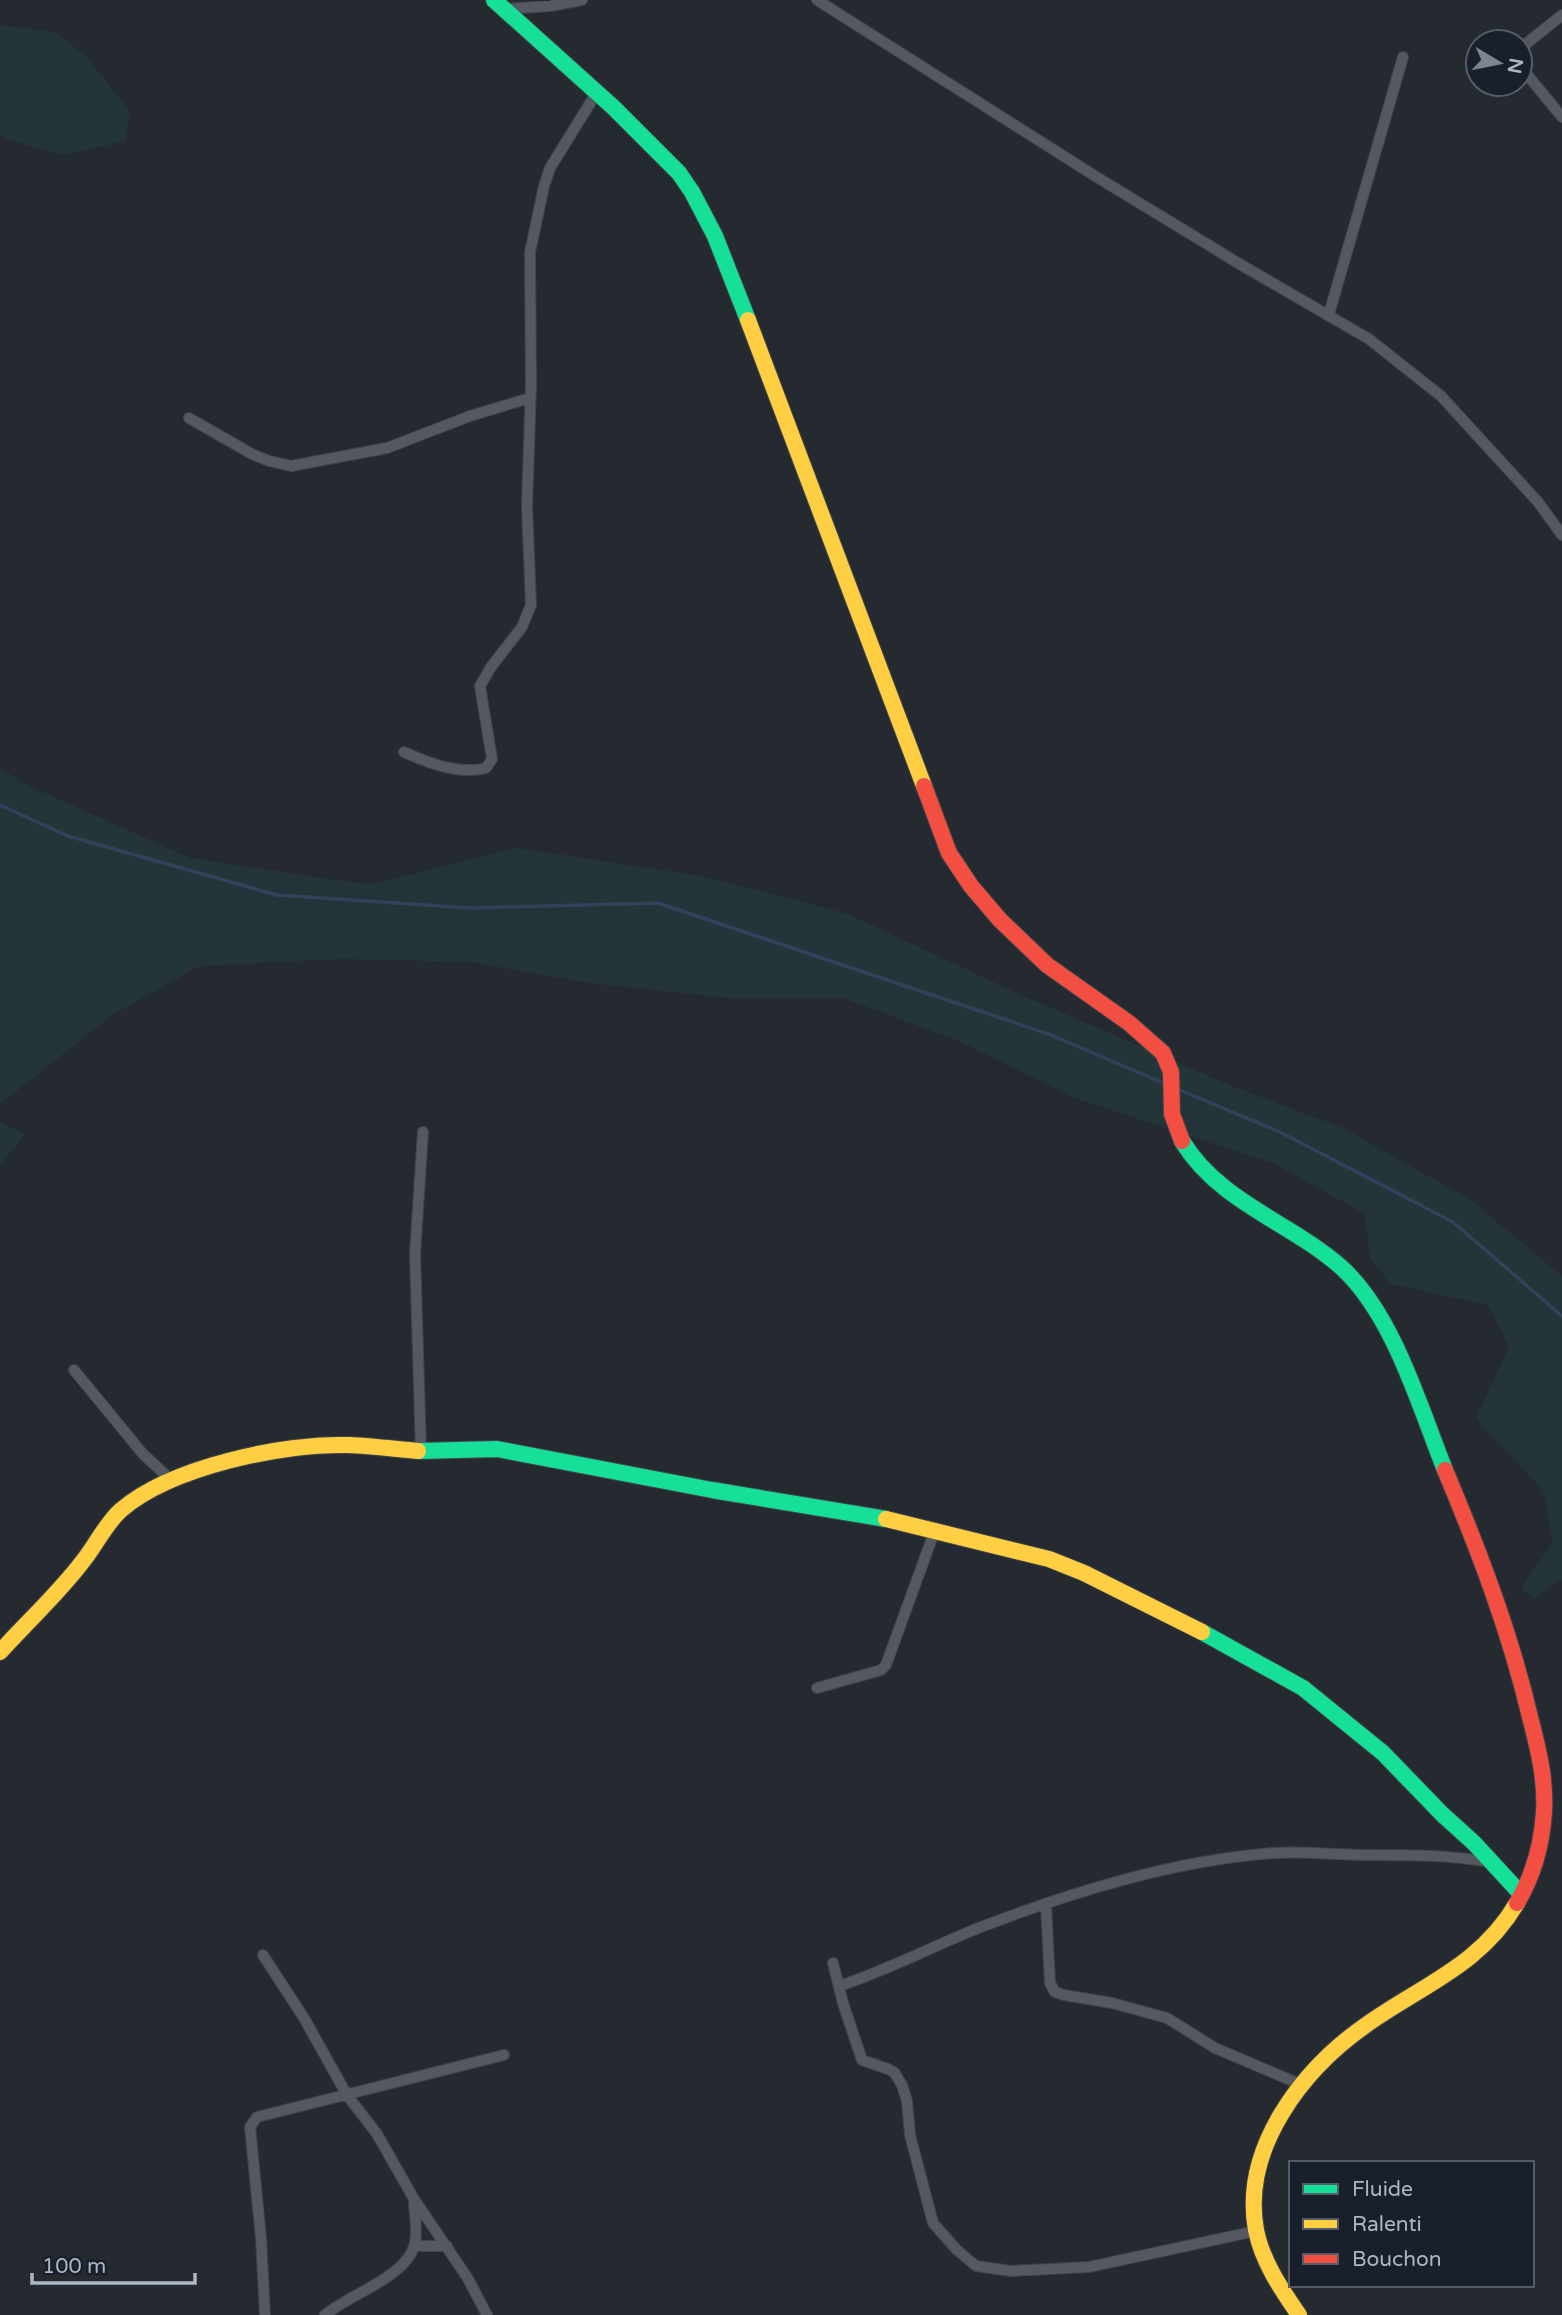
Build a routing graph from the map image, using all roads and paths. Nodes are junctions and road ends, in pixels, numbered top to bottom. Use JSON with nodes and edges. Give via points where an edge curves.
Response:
{"nodes":[{"id":1,"x":582,"y":0,"type":"edge"},
{"id":2,"x":817,"y":0,"type":"edge"},
{"id":3,"x":499,"y":4,"type":"edge"},
{"id":4,"x":1562,"y":15,"type":"edge"},
{"id":5,"x":1534,"y":37,"type":"edge"},
{"id":6,"x":1403,"y":57,"type":"dead end"},
{"id":7,"x":1534,"y":83,"type":"edge"},
{"id":8,"x":597,"y":92,"type":"junction"},
{"id":9,"x":1562,"y":117,"type":"edge"},
{"id":10,"x":1329,"y":314,"type":"junction"},
{"id":11,"x":530,"y":398,"type":"junction"},
{"id":12,"x":189,"y":418,"type":"dead end"},
{"id":13,"x":1557,"y":518,"type":"edge"},
{"id":14,"x":1562,"y":535,"type":"edge"},
{"id":15,"x":404,"y":752,"type":"dead end"},
{"id":16,"x":423,"y":1132,"type":"dead end"},
{"id":17,"x":74,"y":1370,"type":"dead end"},
{"id":18,"x":421,"y":1451,"type":"junction"},
{"id":19,"x":170,"y":1479,"type":"junction"},
{"id":20,"x":935,"y":1530,"type":"junction"},
{"id":21,"x":0,"y":1652,"type":"edge"},
{"id":22,"x":817,"y":1688,"type":"dead end"},
{"id":23,"x":1490,"y":1862,"type":"junction"},
{"id":24,"x":1521,"y":1894,"type":"junction"},
{"id":25,"x":1046,"y":1905,"type":"junction"},
{"id":26,"x":263,"y":1955,"type":"dead end"},
{"id":27,"x":834,"y":1963,"type":"dead end"},
{"id":28,"x":839,"y":1986,"type":"junction"},
{"id":29,"x":504,"y":2056,"type":"dead end"},
{"id":30,"x":1302,"y":2085,"type":"junction"},
{"id":31,"x":347,"y":2095,"type":"junction"},
{"id":32,"x":414,"y":2199,"type":"junction"},
{"id":33,"x":1256,"y":2231,"type":"junction"},
{"id":34,"x":415,"y":2246,"type":"junction"},
{"id":35,"x":447,"y":2246,"type":"junction"},
{"id":36,"x":265,"y":2315,"type":"edge"},
{"id":37,"x":325,"y":2315,"type":"edge"},
{"id":38,"x":487,"y":2315,"type":"edge"},
{"id":39,"x":1299,"y":2315,"type":"edge"}],
"edges":[{"from":1,"to":3,"type":"street","via":[[551,6]]},
{"from":2,"to":10,"type":"street","via":[[1095,177]]},
{"from":3,"to":8,"type":"street"},
{"from":4,"to":5,"type":"street"},
{"from":6,"to":10,"type":"street"},
{"from":7,"to":9,"type":"street"},
{"from":8,"to":11,"type":"street","via":[[550,168],[540,204],[530,252]]},
{"from":8,"to":24,"type":"street","via":[[683,177],[708,224],[876,655],[940,835],[956,864],[1037,957],[1164,1054],[1172,1071],[1176,1128],[1206,1173],[1247,1207],[1331,1259],[1375,1307],[1435,1443],[1518,1668],[1543,1769],[1546,1808],[1537,1854]]},
{"from":10,"to":13,"type":"street","via":[[1441,396]]},
{"from":11,"to":12,"type":"street","via":[[387,448],[291,466],[252,454]]},
{"from":11,"to":15,"type":"street","via":[[527,506],[531,605],[522,627],[480,686],[492,759],[486,768],[466,769]]},
{"from":13,"to":14,"type":"street"},
{"from":16,"to":18,"type":"street","via":[[415,1254]]},
{"from":17,"to":19,"type":"street","via":[[143,1454]]},
{"from":18,"to":19,"type":"street","via":[[347,1445],[298,1448],[250,1456]]},
{"from":18,"to":20,"type":"street","via":[[497,1449]]},
{"from":19,"to":21,"type":"street","via":[[118,1512],[82,1563]]},
{"from":20,"to":22,"type":"street","via":[[886,1665]]},
{"from":20,"to":23,"type":"street","via":[[1049,1559],[1084,1573],[1292,1680],[1382,1753]]},
{"from":23,"to":24,"type":"street"},
{"from":23,"to":25,"type":"street","via":[[1453,1856],[1315,1852],[1250,1856],[1147,1873]]},
{"from":24,"to":30,"type":"street","via":[[1500,1929],[1477,1954],[1353,2034]]},
{"from":25,"to":28,"type":"street"},
{"from":25,"to":30,"type":"street","via":[[1050,1983],[1055,1992],[1167,2018],[1242,2062]]},
{"from":26,"to":31,"type":"street"},
{"from":27,"to":28,"type":"street"},
{"from":28,"to":33,"type":"street","via":[[862,2060],[894,2072],[902,2085],[933,2223],[976,2266],[1011,2271],[1089,2267]]},
{"from":29,"to":31,"type":"street"},
{"from":30,"to":33,"type":"street","via":[[1263,2151],[1253,2201]]},
{"from":31,"to":32,"type":"street","via":[[377,2134]]},
{"from":31,"to":36,"type":"street","via":[[257,2117],[250,2127]]},
{"from":32,"to":34,"type":"street"},
{"from":32,"to":35,"type":"street"},
{"from":33,"to":39,"type":"street","via":[[1268,2264]]},
{"from":34,"to":35,"type":"street"},
{"from":34,"to":37,"type":"street","via":[[387,2278]]},
{"from":35,"to":38,"type":"street"}]}
